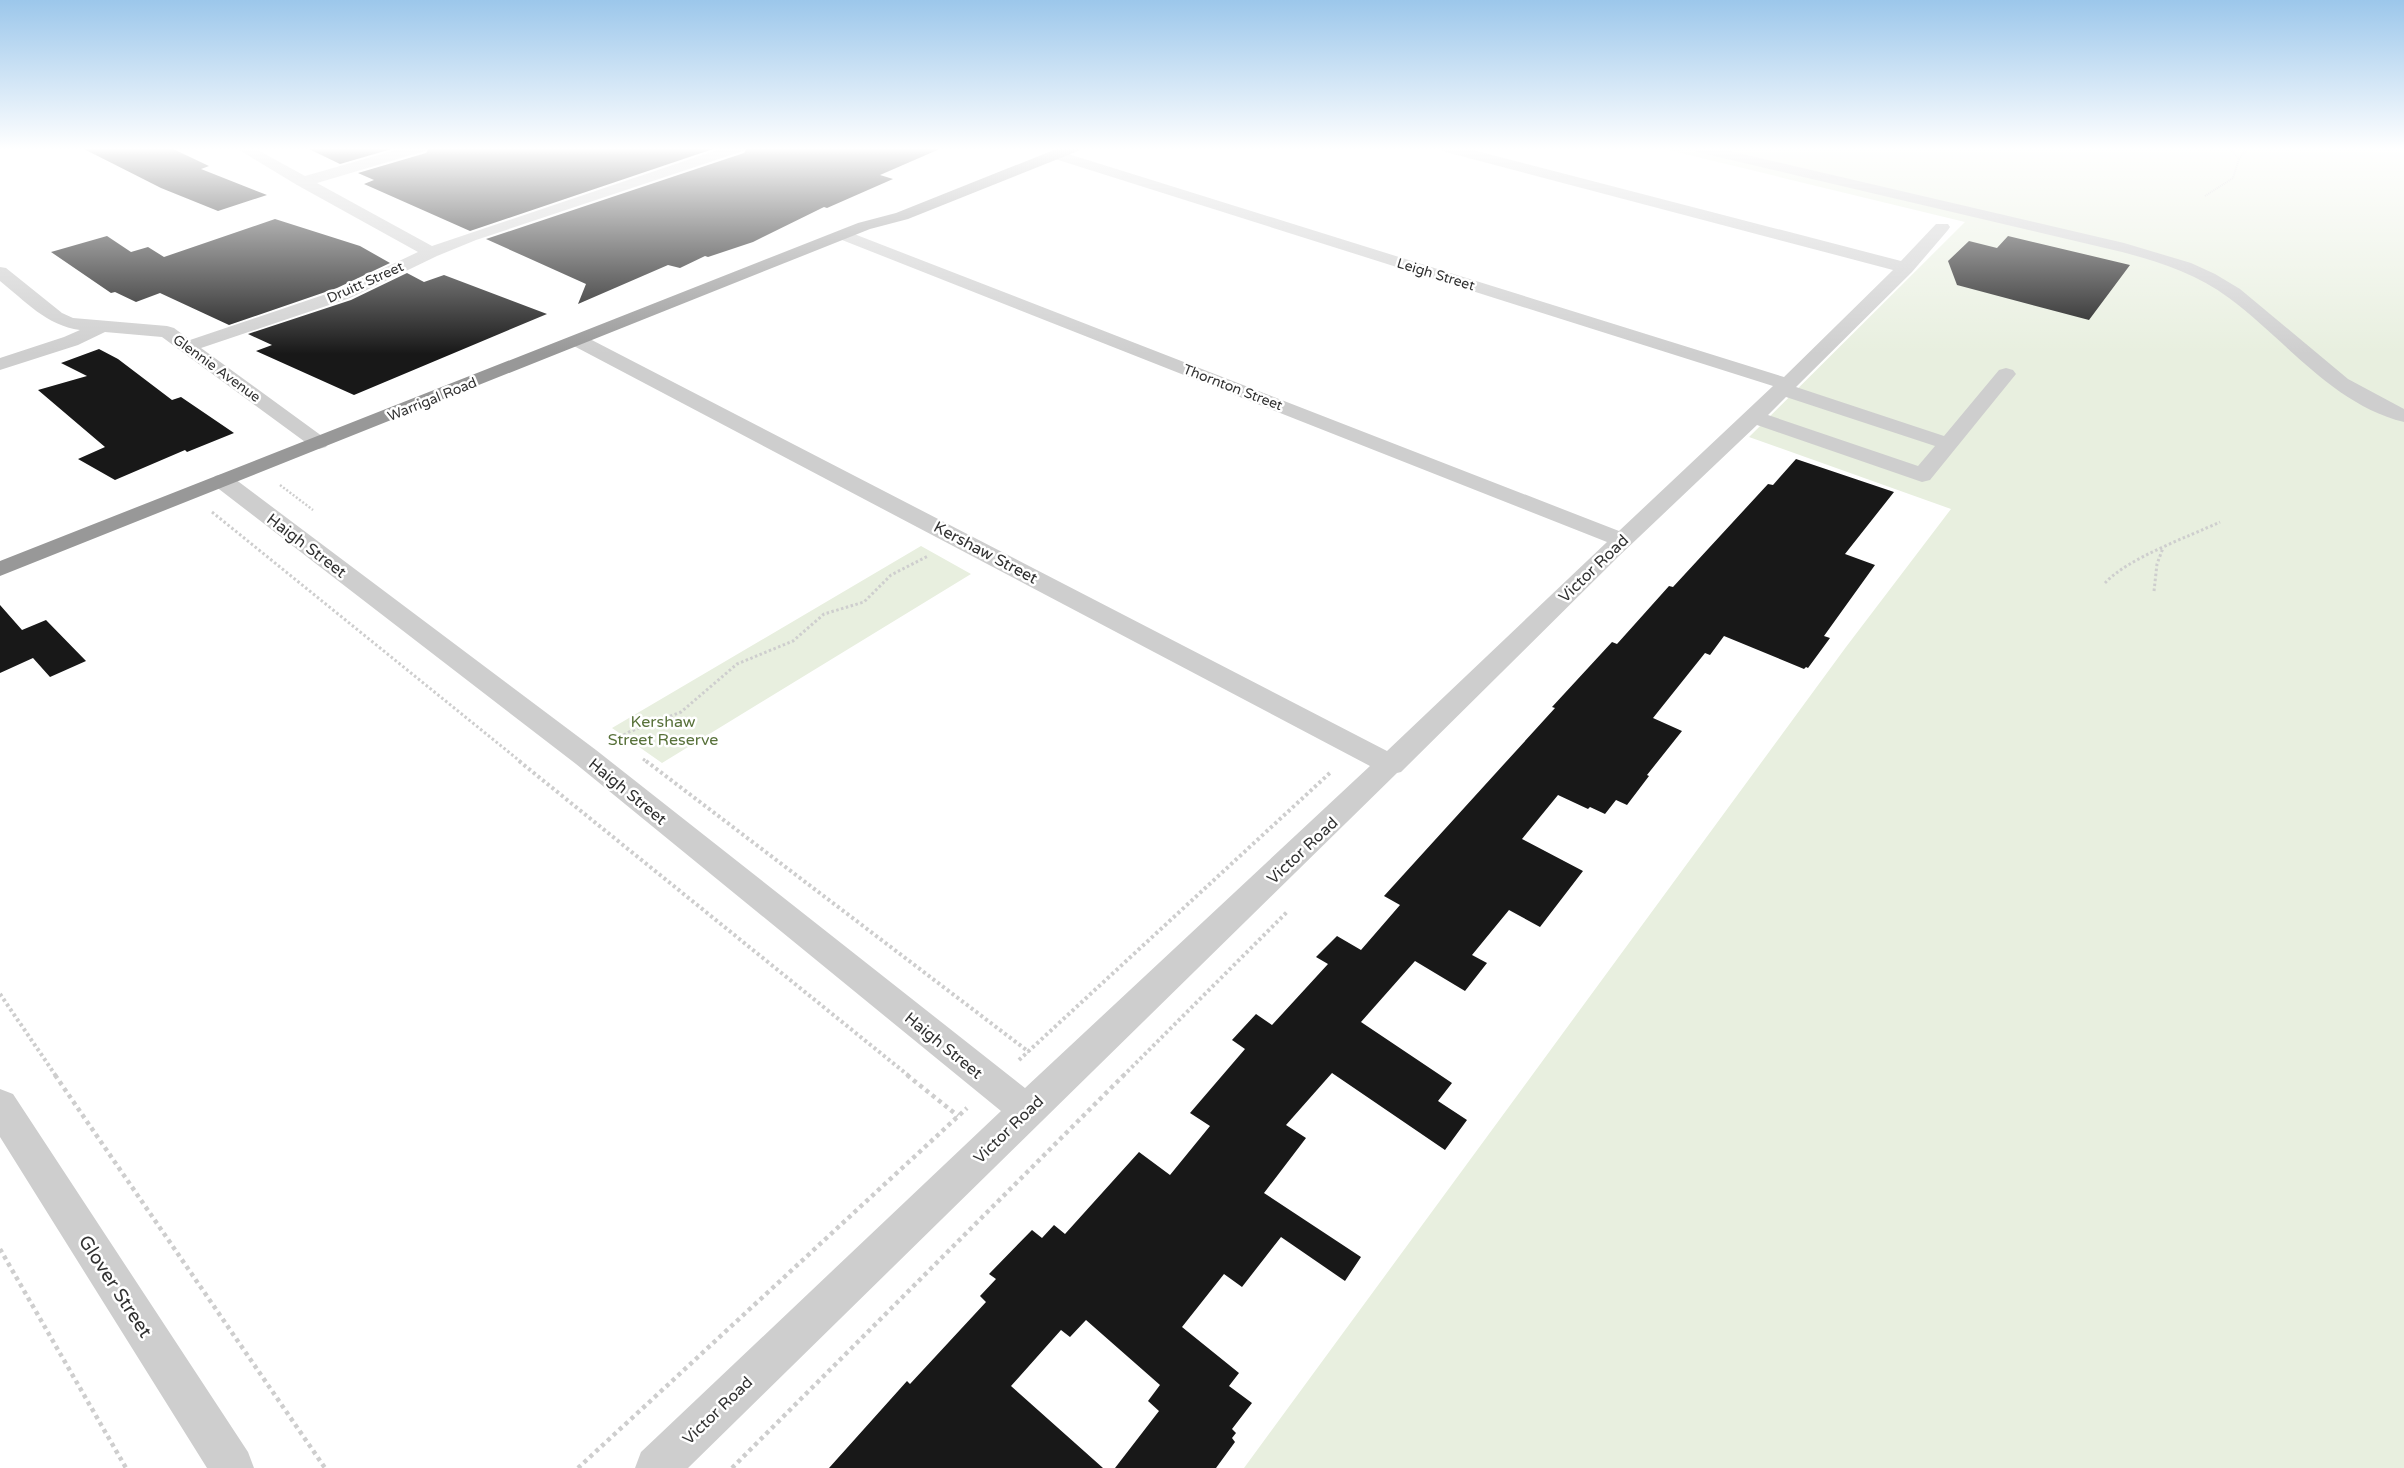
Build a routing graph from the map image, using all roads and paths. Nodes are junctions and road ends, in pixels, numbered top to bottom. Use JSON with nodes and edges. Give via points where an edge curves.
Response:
{"nodes":[{"id":1,"x":366,"y":217,"type":"edge"},
{"id":2,"x":536,"y":217,"type":"edge"},
{"id":3,"x":874,"y":217,"type":"edge"},
{"id":4,"x":900,"y":217,"type":"edge"},
{"id":5,"x":1250,"y":217,"type":"edge"},
{"id":6,"x":1709,"y":217,"type":"edge"},
{"id":7,"x":1990,"y":217,"type":"edge"},
{"id":8,"x":864,"y":226,"type":"junction"},
{"id":9,"x":1942,"y":227,"type":"dead end"},
{"id":10,"x":843,"y":235,"type":"junction"},
{"id":11,"x":431,"y":252,"type":"junction"},
{"id":12,"x":1906,"y":268,"type":"junction"},
{"id":13,"x":0,"y":272,"type":"edge"},
{"id":14,"x":102,"y":326,"type":"junction"},
{"id":15,"x":579,"y":340,"type":"junction"},
{"id":16,"x":189,"y":346,"type":"junction"},
{"id":17,"x":0,"y":364,"type":"edge"},
{"id":18,"x":2006,"y":374,"type":"dead end"},
{"id":19,"x":1784,"y":387,"type":"junction"},
{"id":20,"x":1752,"y":416,"type":"junction"},
{"id":21,"x":2404,"y":416,"type":"edge"},
{"id":22,"x":319,"y":443,"type":"junction"},
{"id":23,"x":1948,"y":444,"type":"junction"},
{"id":24,"x":223,"y":481,"type":"junction"},
{"id":25,"x":208,"y":508,"type":"dead end"},
{"id":26,"x":2220,"y":522,"type":"dead end"},
{"id":27,"x":959,"y":537,"type":"junction"},
{"id":28,"x":1622,"y":540,"type":"junction"},
{"id":29,"x":2163,"y":548,"type":"junction"},
{"id":30,"x":0,"y":569,"type":"edge"},
{"id":31,"x":2105,"y":583,"type":"dead end"},
{"id":32,"x":2154,"y":591,"type":"dead end"},
{"id":33,"x":1358,"y":747,"type":"junction"},
{"id":34,"x":586,"y":757,"type":"junction"},
{"id":35,"x":1391,"y":765,"type":"junction"},
{"id":36,"x":1294,"y":904,"type":"dead end"},
{"id":37,"x":0,"y":994,"type":"edge"},
{"id":38,"x":993,"y":1084,"type":"junction"},
{"id":39,"x":0,"y":1105,"type":"edge"},
{"id":40,"x":1027,"y":1111,"type":"junction"},
{"id":41,"x":958,"y":1116,"type":"junction"},
{"id":42,"x":0,"y":1249,"type":"edge"},
{"id":43,"x":126,"y":1468,"type":"edge"},
{"id":44,"x":232,"y":1468,"type":"edge"},
{"id":45,"x":325,"y":1468,"type":"edge"},
{"id":46,"x":578,"y":1468,"type":"edge"},
{"id":47,"x":657,"y":1468,"type":"edge"},
{"id":48,"x":732,"y":1468,"type":"edge"}],
"edges":[{"from":1,"to":11,"type":"street"},
{"from":2,"to":11,"type":"street","name":"Druitt Street"},
{"from":3,"to":8,"type":"highway","name":"Warrigal Road"},
{"from":4,"to":8,"type":"highway","name":"Warrigal Road"},
{"from":5,"to":19,"type":"street","name":"Leigh Street"},
{"from":6,"to":12,"type":"street"},
{"from":7,"to":21,"type":"street","via":[[2170,261],[2218,283],[2261,314],[2321,369],[2342,384]]},
{"from":8,"to":10,"type":"highway","name":"Warrigal Road"},
{"from":9,"to":12,"type":"street","name":"Victor Road"},
{"from":10,"to":15,"type":"highway","name":"Warrigal Road"},
{"from":10,"to":28,"type":"street","name":"Thornton Street"},
{"from":11,"to":16,"type":"street","name":"Druitt Street","via":[[344,294]]},
{"from":12,"to":19,"type":"street","name":"Victor Road"},
{"from":13,"to":14,"type":"street","name":"Glennie Avenue","via":[[56,317]]},
{"from":14,"to":16,"type":"street","name":"Glennie Avenue","via":[[167,332]]},
{"from":14,"to":17,"type":"street","via":[[71,341]]},
{"from":15,"to":22,"type":"highway","name":"Warrigal Road"},
{"from":15,"to":27,"type":"street","name":"Kershaw Street"},
{"from":16,"to":22,"type":"street","name":"Glennie Avenue"},
{"from":18,"to":23,"type":"street"},
{"from":19,"to":20,"type":"street","name":"Victor Road"},
{"from":19,"to":23,"type":"street","name":"Leigh Street"},
{"from":20,"to":23,"type":"street","via":[[1922,475]]},
{"from":20,"to":28,"type":"street","name":"Victor Road"},
{"from":22,"to":24,"type":"highway","name":"Warrigal Road"},
{"from":24,"to":30,"type":"highway","name":"Warrigal Road"},
{"from":24,"to":34,"type":"street","name":"Haigh Street"},
{"from":25,"to":41,"type":"path"},
{"from":26,"to":29,"type":"path"},
{"from":27,"to":33,"type":"street","name":"Kershaw Street"},
{"from":27,"to":34,"type":"path","via":[[892,575],[864,602],[824,614],[793,640],[737,664],[681,712],[629,732]]},
{"from":28,"to":35,"type":"street","name":"Victor Road"},
{"from":29,"to":31,"type":"path","via":[[2113,574]]},
{"from":29,"to":32,"type":"path","via":[[2157,564]]},
{"from":33,"to":35,"type":"street","name":"Kershaw Street"},
{"from":33,"to":38,"type":"path"},
{"from":34,"to":38,"type":"street","name":"Haigh Street"},
{"from":35,"to":40,"type":"street","name":"Victor Road"},
{"from":36,"to":48,"type":"path"},
{"from":37,"to":45,"type":"path"},
{"from":38,"to":40,"type":"street","name":"Haigh Street"},
{"from":38,"to":41,"type":"path"},
{"from":39,"to":44,"type":"street","name":"Glover Street"},
{"from":40,"to":47,"type":"street","name":"Victor Road"},
{"from":41,"to":46,"type":"path"},
{"from":42,"to":43,"type":"path"}]}
